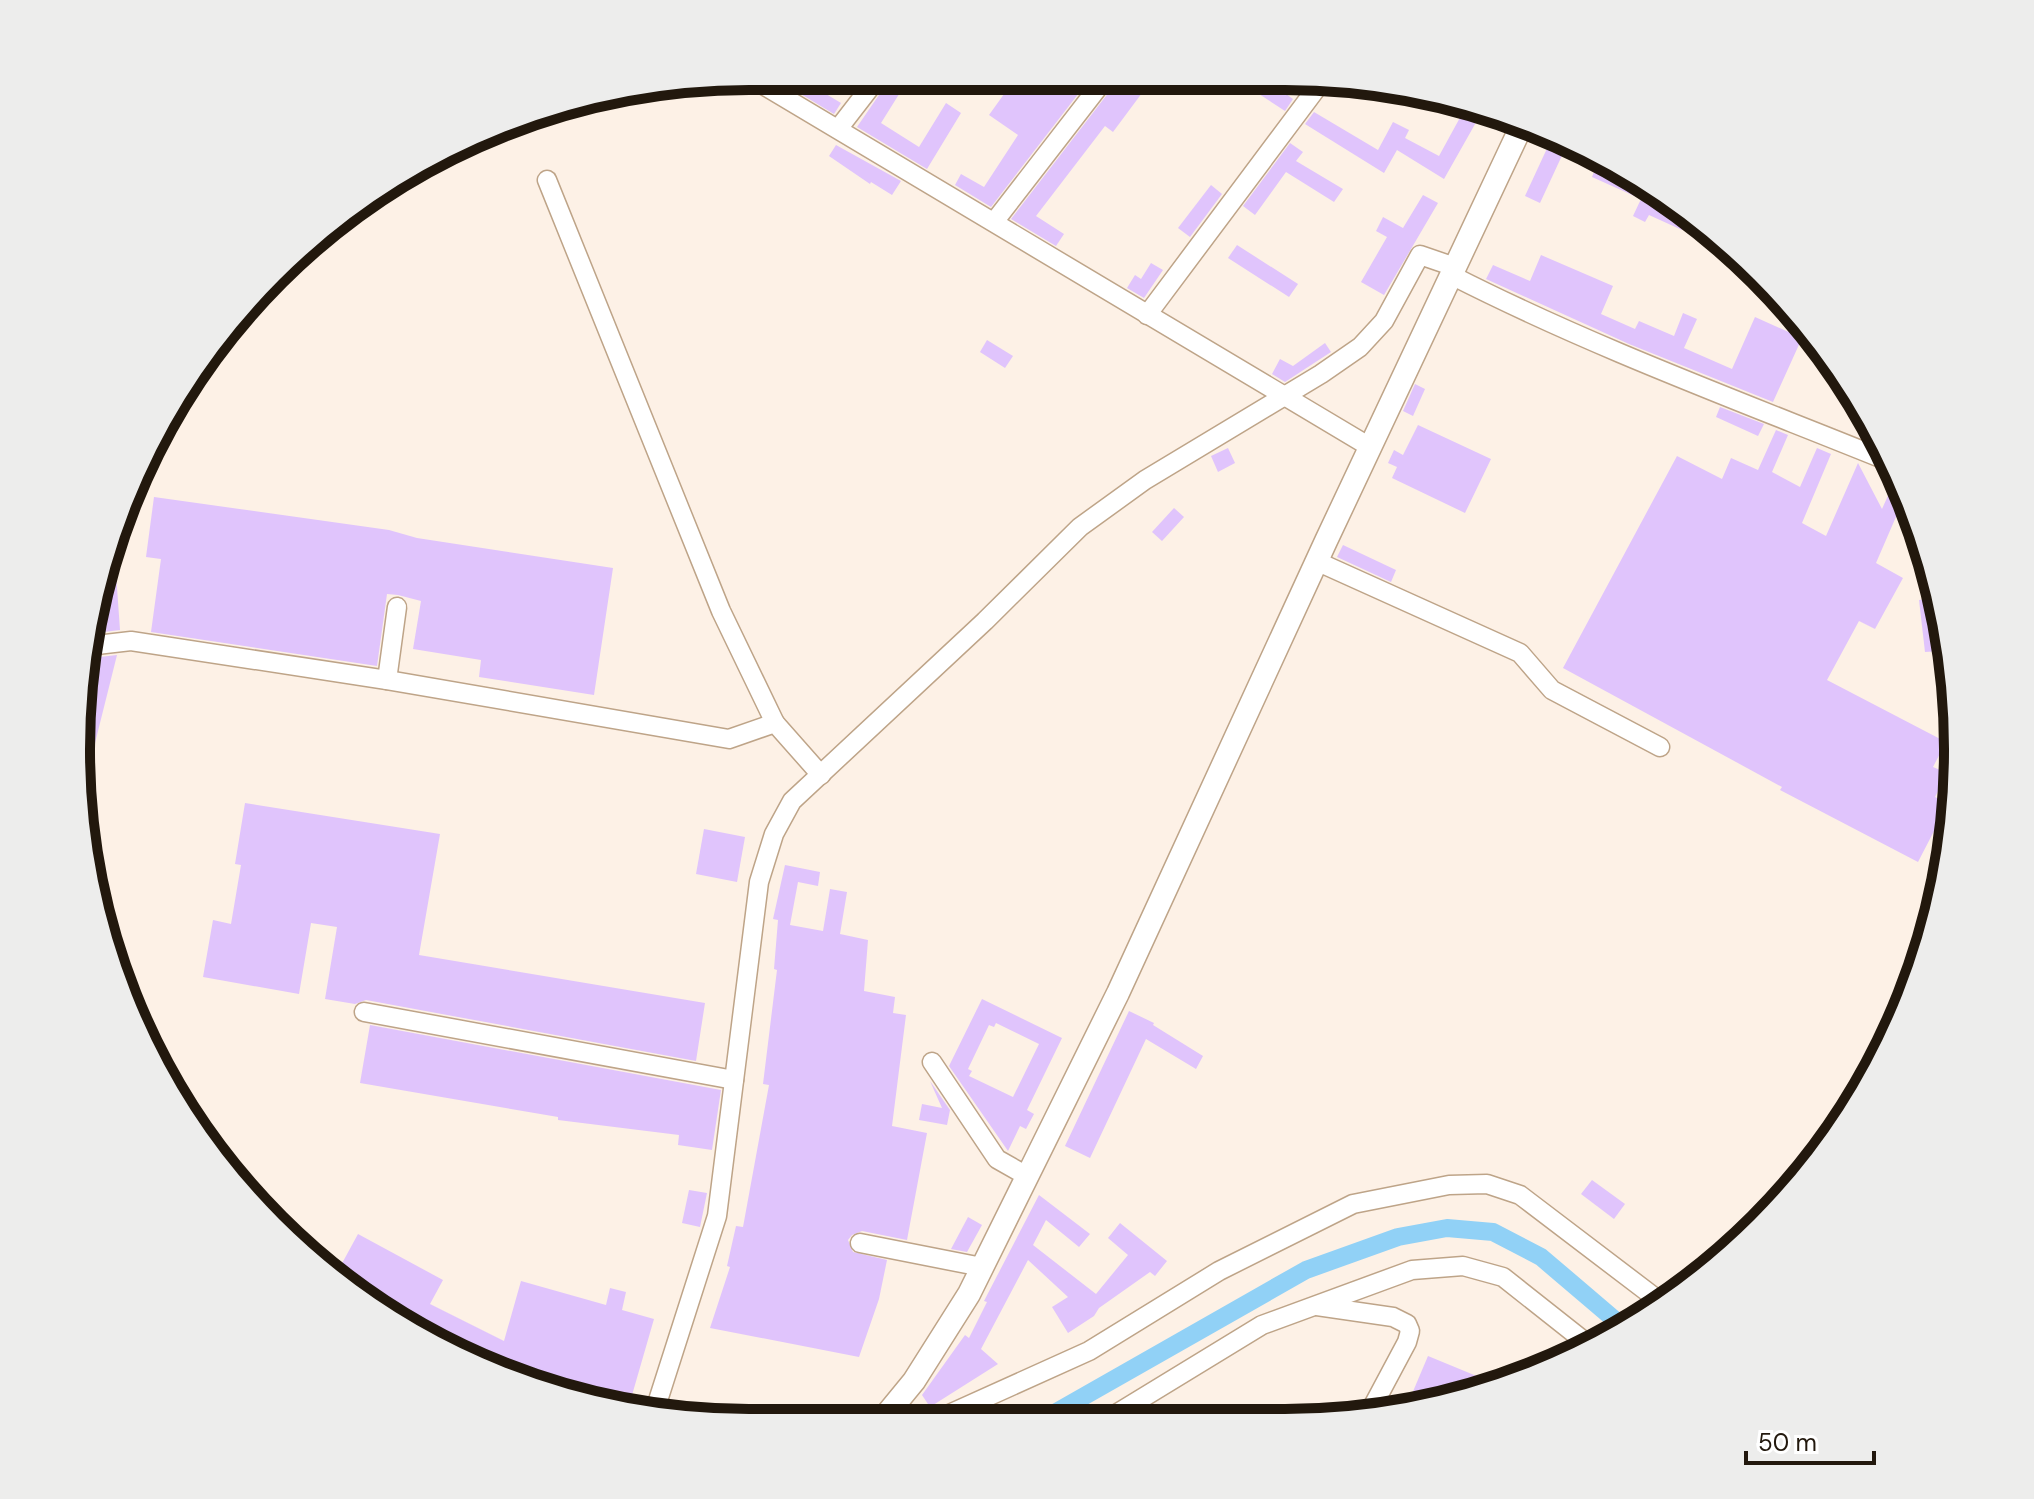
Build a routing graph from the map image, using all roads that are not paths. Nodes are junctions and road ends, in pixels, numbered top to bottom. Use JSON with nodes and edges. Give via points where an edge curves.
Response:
{"nodes":[{"id":1,"x":772,"y":90,"type":"edge"},
{"id":2,"x":868,"y":90,"type":"edge"},
{"id":3,"x":1096,"y":90,"type":"edge"},
{"id":4,"x":1315,"y":91,"type":"edge"},
{"id":5,"x":838,"y":129,"type":"junction"},
{"id":6,"x":1518,"y":133,"type":"edge"},
{"id":7,"x":547,"y":180,"type":"dead end"},
{"id":8,"x":994,"y":222,"type":"junction"},
{"id":9,"x":1453,"y":271,"type":"junction"},
{"id":10,"x":1147,"y":315,"type":"junction"},
{"id":11,"x":1282,"y":395,"type":"junction"},
{"id":12,"x":1370,"y":447,"type":"junction"},
{"id":13,"x":1875,"y":456,"type":"edge"},
{"id":14,"x":1316,"y":561,"type":"junction"},
{"id":15,"x":397,"y":607,"type":"dead end"},
{"id":16,"x":99,"y":645,"type":"edge"},
{"id":17,"x":387,"y":680,"type":"junction"},
{"id":18,"x":775,"y":723,"type":"junction"},
{"id":19,"x":1660,"y":747,"type":"dead end"},
{"id":20,"x":821,"y":775,"type":"junction"},
{"id":21,"x":364,"y":1012,"type":"dead end"},
{"id":22,"x":932,"y":1062,"type":"dead end"},
{"id":23,"x":734,"y":1080,"type":"junction"},
{"id":24,"x":1027,"y":1176,"type":"junction"},
{"id":25,"x":860,"y":1243,"type":"dead end"},
{"id":26,"x":982,"y":1267,"type":"junction"},
{"id":27,"x":1653,"y":1296,"type":"edge"},
{"id":28,"x":1315,"y":1306,"type":"junction"},
{"id":29,"x":1581,"y":1338,"type":"edge"},
{"id":30,"x":657,"y":1402,"type":"edge"},
{"id":31,"x":1375,"y":1402,"type":"edge"},
{"id":32,"x":894,"y":1409,"type":"edge"},
{"id":33,"x":960,"y":1409,"type":"edge"},
{"id":34,"x":1124,"y":1409,"type":"edge"}],
"edges":[{"from":1,"to":5,"type":"street"},
{"from":2,"to":5,"type":"street"},
{"from":3,"to":8,"type":"street"},
{"from":4,"to":10,"type":"street"},
{"from":5,"to":8,"type":"street"},
{"from":6,"to":9,"type":"main road"},
{"from":7,"to":18,"type":"street","via":[[721,611]]},
{"from":8,"to":10,"type":"street"},
{"from":9,"to":11,"type":"street","via":[[1420,255],[1384,321],[1360,347]]},
{"from":9,"to":12,"type":"main road"},
{"from":9,"to":13,"type":"street","via":[[1522,311]]},
{"from":10,"to":11,"type":"street"},
{"from":11,"to":12,"type":"street"},
{"from":11,"to":20,"type":"street","via":[[1080,527]]},
{"from":12,"to":14,"type":"main road"},
{"from":14,"to":19,"type":"street","via":[[1520,653],[1552,690]]},
{"from":14,"to":24,"type":"main road","via":[[1118,993]]},
{"from":15,"to":17,"type":"street"},
{"from":16,"to":17,"type":"street","via":[[131,641]]},
{"from":17,"to":18,"type":"street","via":[[729,739]]},
{"from":18,"to":20,"type":"street"},
{"from":20,"to":23,"type":"street","via":[[792,801],[774,834],[759,882]]},
{"from":21,"to":23,"type":"street"},
{"from":22,"to":24,"type":"street","via":[[997,1159]]},
{"from":23,"to":30,"type":"street","via":[[717,1216]]},
{"from":24,"to":26,"type":"main road"},
{"from":25,"to":26,"type":"street"},
{"from":26,"to":32,"type":"main road"},
{"from":27,"to":33,"type":"street","via":[[1520,1195],[1487,1184],[1449,1185],[1353,1204],[1219,1271],[1089,1351]]},
{"from":28,"to":29,"type":"street","via":[[1412,1270],[1463,1266],[1503,1277]]},
{"from":28,"to":31,"type":"street","via":[[1393,1317],[1407,1324],[1407,1342]]},
{"from":28,"to":34,"type":"street","via":[[1262,1325]]}]}
